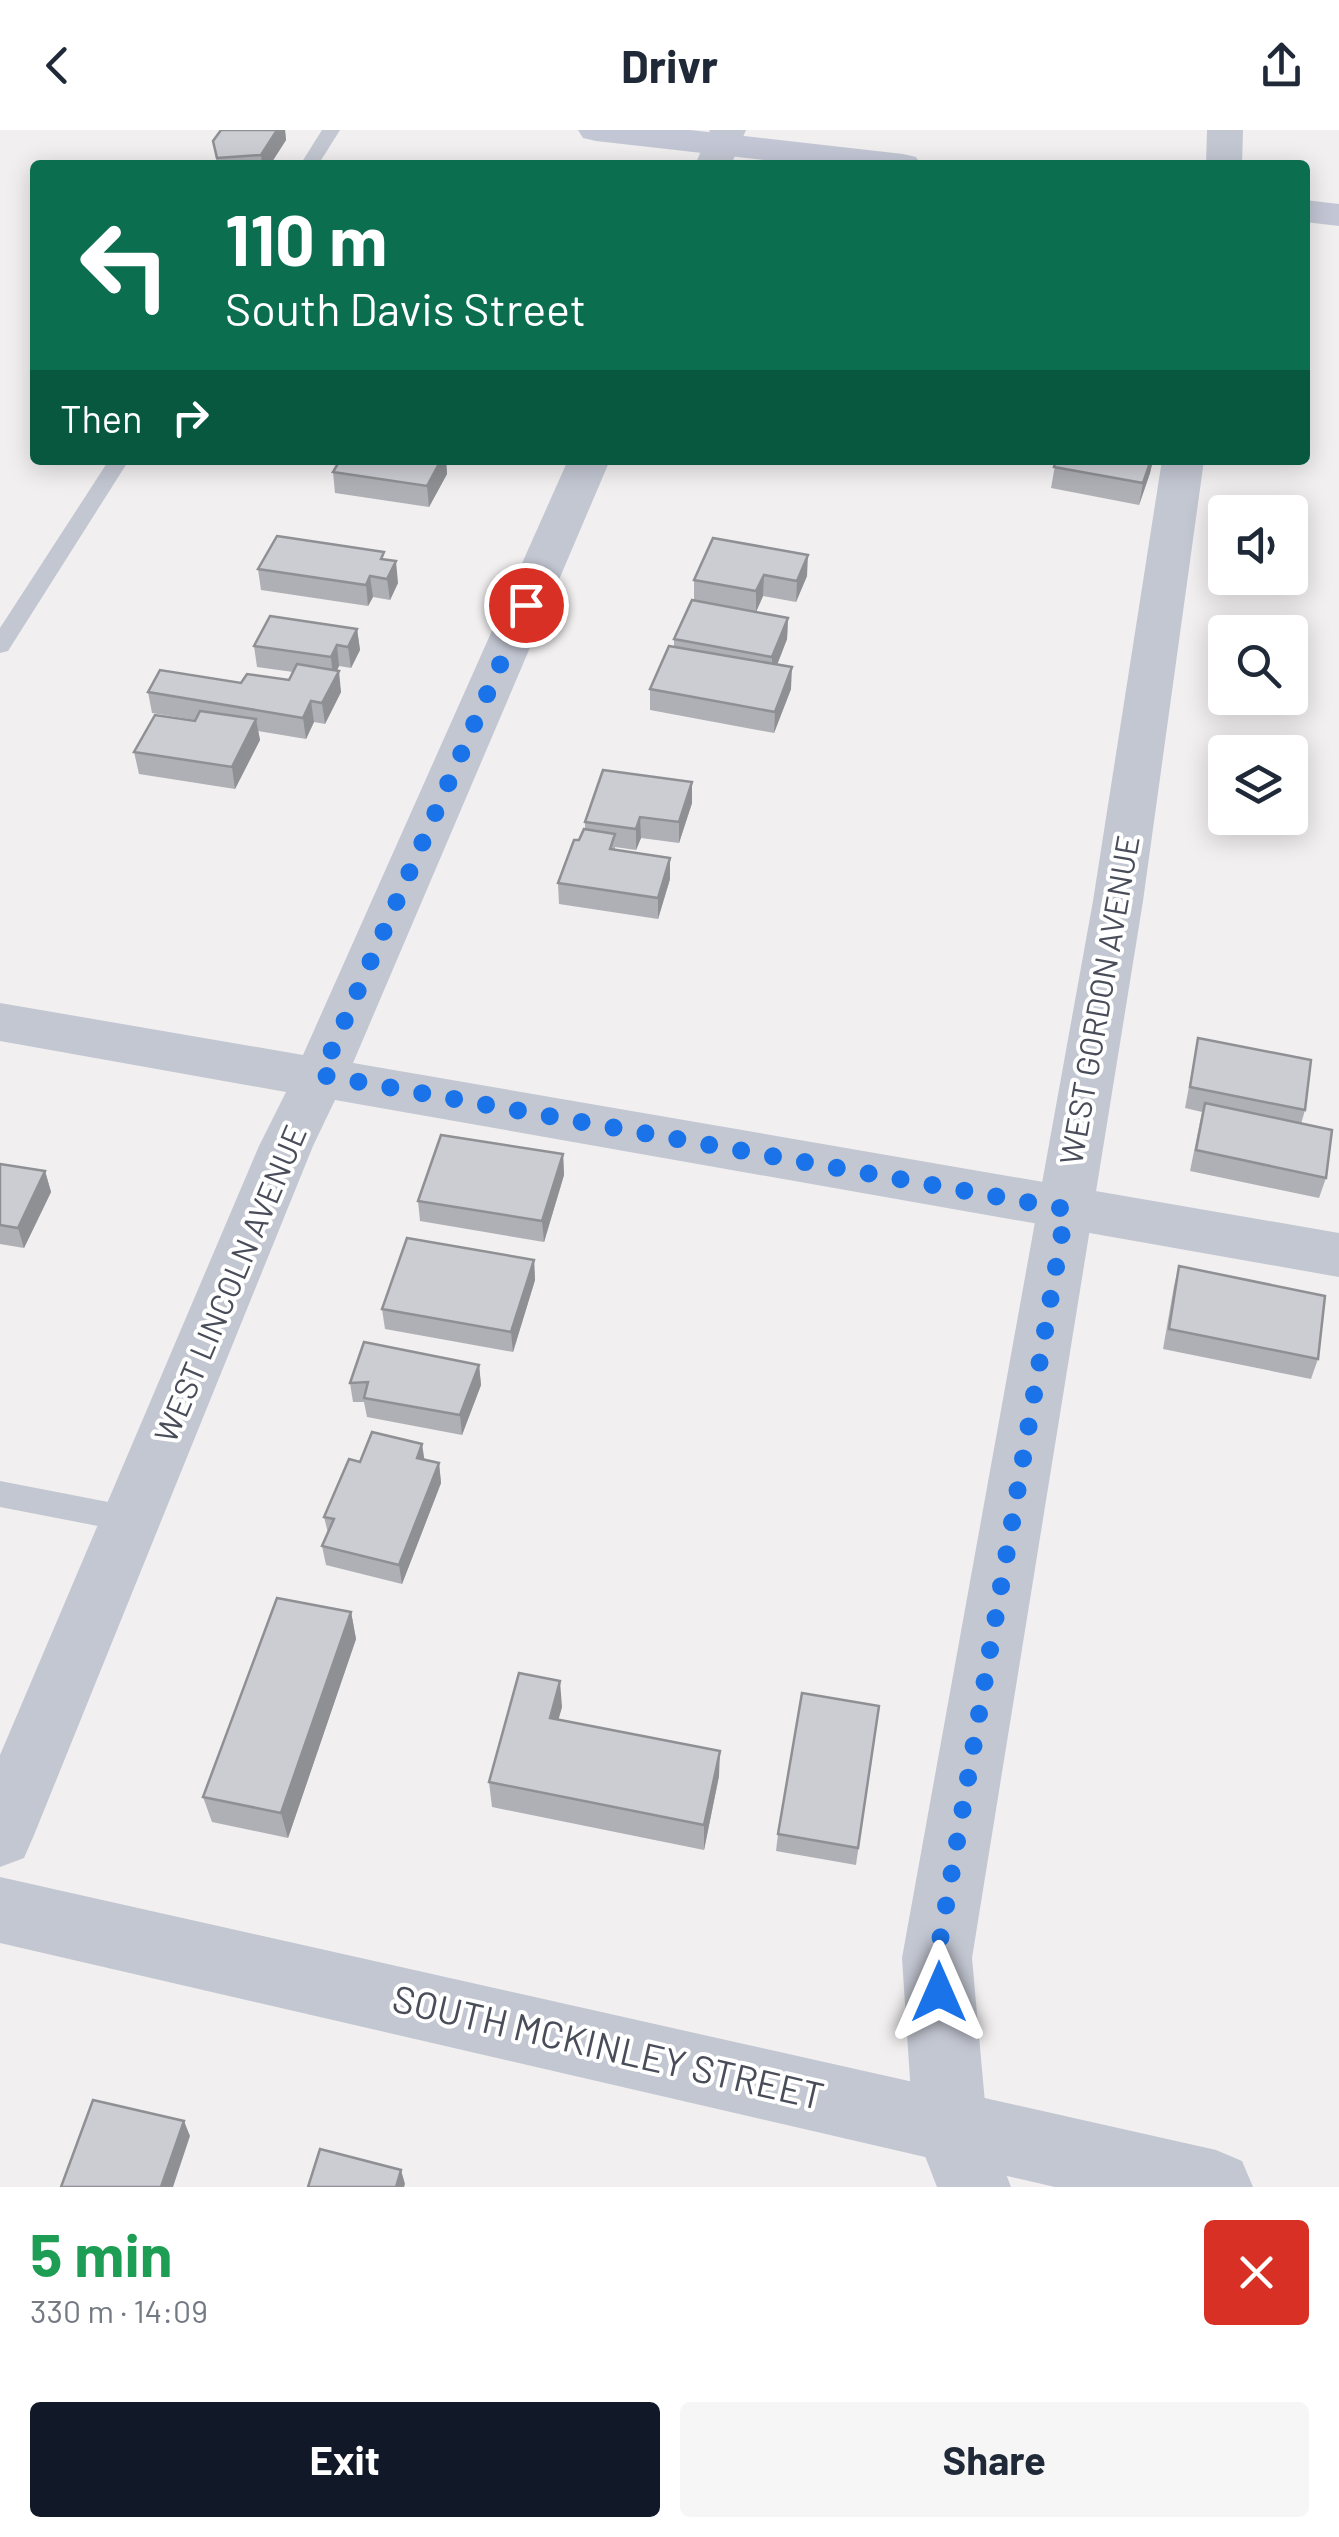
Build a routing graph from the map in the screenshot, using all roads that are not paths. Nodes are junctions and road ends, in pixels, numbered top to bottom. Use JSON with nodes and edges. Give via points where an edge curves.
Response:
{"nodes":[{"id":1,"x":331,"y":130,"type":"edge"},
{"id":2,"x":596,"y":130,"type":"edge"},
{"id":3,"x":1225,"y":130,"type":"edge"},
{"id":4,"x":721,"y":146,"type":"edge"},
{"id":5,"x":312,"y":160,"type":"edge"},
{"id":6,"x":855,"y":160,"type":"edge"},
{"id":7,"x":1224,"y":160,"type":"edge"},
{"id":8,"x":1310,"y":212,"type":"edge"},
{"id":9,"x":1339,"y":215,"type":"edge"},
{"id":10,"x":117,"y":465,"type":"edge"},
{"id":11,"x":587,"y":465,"type":"edge"},
{"id":12,"x":1182,"y":465,"type":"edge"},
{"id":13,"x":0,"y":646,"type":"edge"},
{"id":14,"x":0,"y":1022,"type":"edge"},
{"id":15,"x":321,"y":1075,"type":"junction"},
{"id":16,"x":1066,"y":1209,"type":"junction"},
{"id":17,"x":1339,"y":1255,"type":"edge"},
{"id":18,"x":0,"y":1494,"type":"edge"},
{"id":19,"x":134,"y":1520,"type":"junction"},
{"id":20,"x":0,"y":1836,"type":"edge"},
{"id":21,"x":0,"y":1910,"type":"edge"},
{"id":22,"x":962,"y":2156,"type":"edge"},
{"id":23,"x":1216,"y":2187,"type":"edge"}],
"edges":[{"from":1,"to":5,"type":"lane"},
{"from":2,"to":4,"type":"main road"},
{"from":3,"to":7,"type":"street"},
{"from":4,"to":6,"type":"main road"},
{"from":8,"to":9,"type":"main road"},
{"from":10,"to":13,"type":"lane"},
{"from":11,"to":15,"type":"street","name":"WEST LINCOLN AVENUE"},
{"from":12,"to":16,"type":"street","name":"WEST GORDON AVENUE"},
{"from":14,"to":15,"type":"street"},
{"from":15,"to":16,"type":"street"},
{"from":15,"to":19,"type":"street","name":"WEST LINCOLN AVENUE"},
{"from":16,"to":17,"type":"street"},
{"from":16,"to":22,"type":"street","name":"WEST GORDON AVENUE","via":[[937,1958]]},
{"from":18,"to":19,"type":"lane"},
{"from":19,"to":20,"type":"street","name":"WEST LINCOLN AVENUE"},
{"from":21,"to":22,"type":"street","name":"SOUTH MCKINLEY STREET"},
{"from":22,"to":23,"type":"street","name":"SOUTH MCKINLEY STREET"}]}
